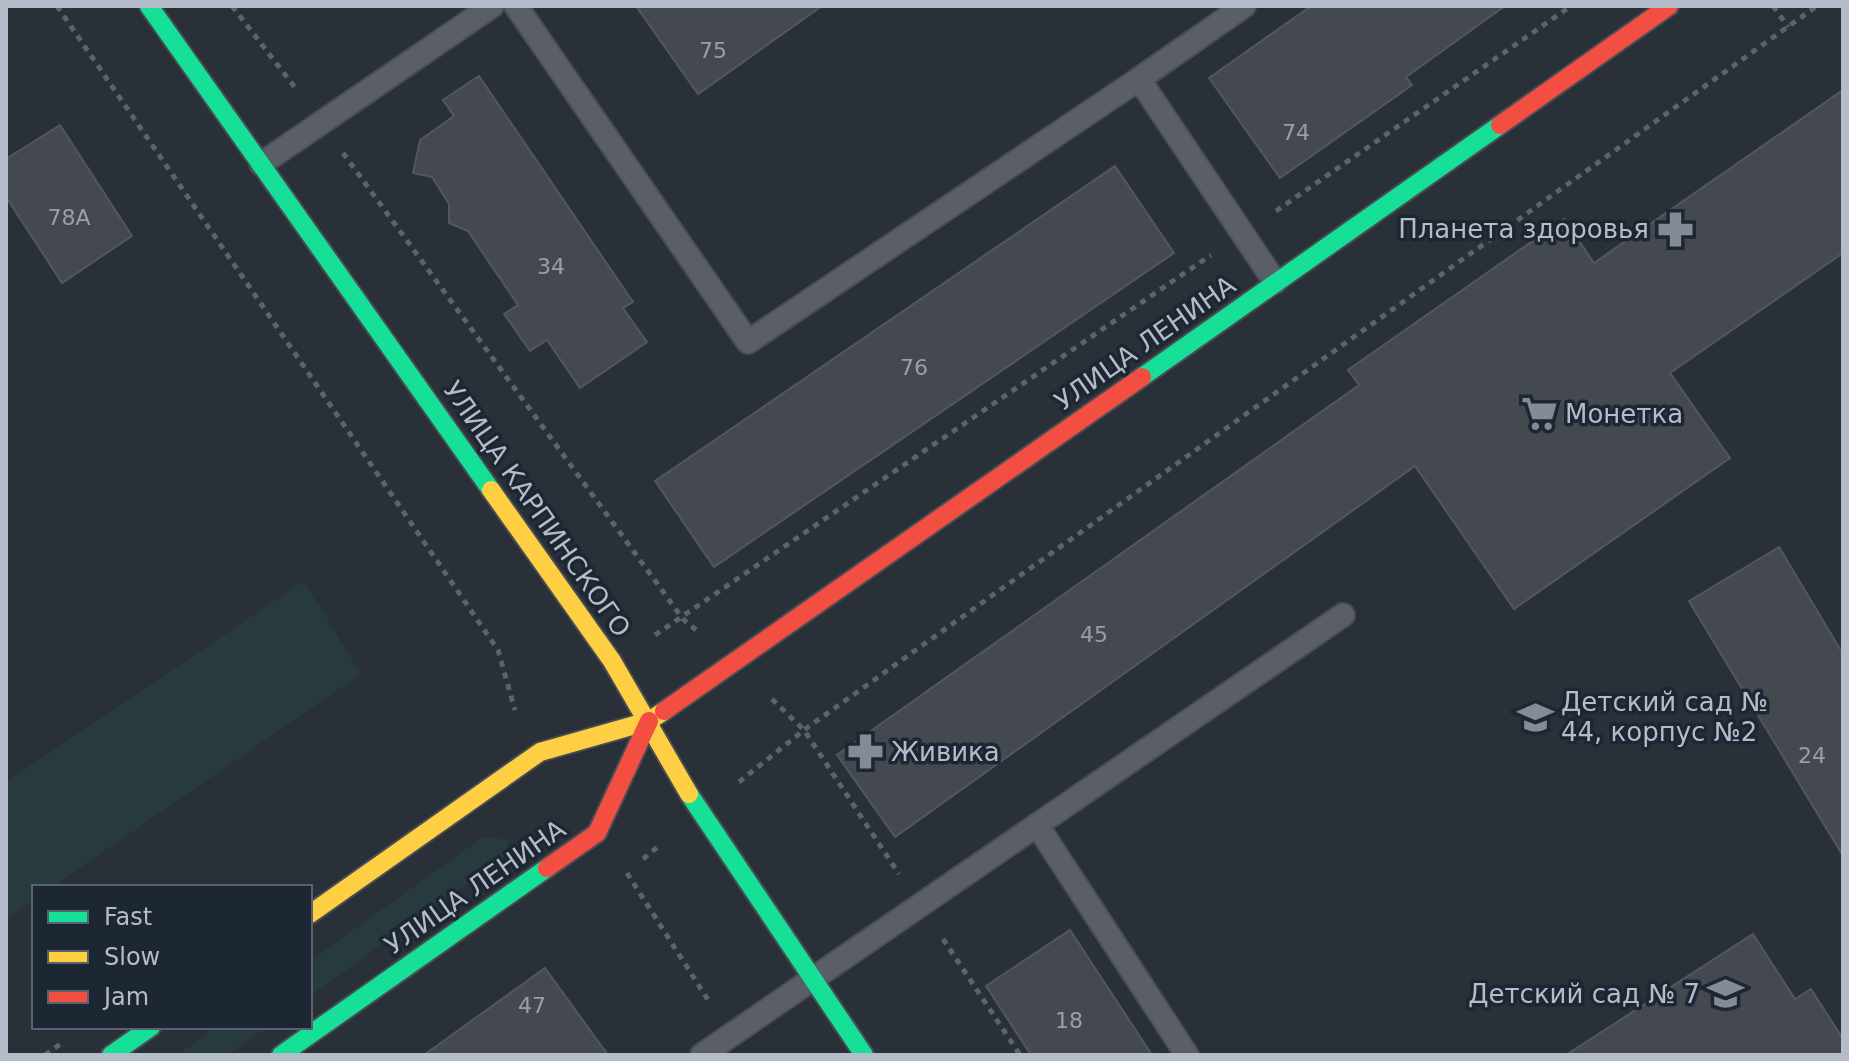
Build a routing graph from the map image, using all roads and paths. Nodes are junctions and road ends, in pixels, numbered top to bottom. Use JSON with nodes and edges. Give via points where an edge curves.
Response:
{"nodes":[{"id":1,"x":57,"y":6,"type":"edge"},
{"id":2,"x":149,"y":6,"type":"edge"},
{"id":3,"x":232,"y":6,"type":"edge"},
{"id":4,"x":492,"y":6,"type":"edge"},
{"id":5,"x":516,"y":6,"type":"edge"},
{"id":6,"x":1244,"y":6,"type":"edge"},
{"id":7,"x":1571,"y":6,"type":"edge"},
{"id":8,"x":1669,"y":6,"type":"edge"},
{"id":9,"x":1773,"y":6,"type":"edge"},
{"id":10,"x":1817,"y":6,"type":"edge"},
{"id":11,"x":1788,"y":27,"type":"junction"},
{"id":12,"x":1139,"y":79,"type":"junction"},
{"id":13,"x":323,"y":125,"type":"junction"},
{"id":14,"x":261,"y":164,"type":"junction"},
{"id":15,"x":1242,"y":234,"type":"junction"},
{"id":16,"x":1275,"y":282,"type":"junction"},
{"id":17,"x":1343,"y":615,"type":"dead end"},
{"id":18,"x":683,"y":619,"type":"junction"},
{"id":19,"x":612,"y":661,"type":"junction"},
{"id":20,"x":736,"y":663,"type":"junction"},
{"id":21,"x":529,"y":705,"type":"dead end"},
{"id":22,"x":516,"y":712,"type":"junction"},
{"id":23,"x":503,"y":721,"type":"dead end"},
{"id":24,"x":649,"y":721,"type":"junction"},
{"id":25,"x":804,"y":730,"type":"junction"},
{"id":26,"x":700,"y":813,"type":"junction"},
{"id":27,"x":1037,"y":825,"type":"junction"},
{"id":28,"x":597,"y":833,"type":"junction"},
{"id":29,"x":627,"y":872,"type":"junction"},
{"id":30,"x":614,"y":882,"type":"dead end"},
{"id":31,"x":312,"y":913,"type":"edge"},
{"id":32,"x":813,"y":979,"type":"junction"},
{"id":33,"x":148,"y":1029,"type":"edge"},
{"id":34,"x":731,"y":1035,"type":"junction"},
{"id":35,"x":111,"y":1055,"type":"edge"},
{"id":36,"x":281,"y":1055,"type":"edge"},
{"id":37,"x":702,"y":1055,"type":"edge"},
{"id":38,"x":864,"y":1055,"type":"edge"},
{"id":39,"x":1187,"y":1055,"type":"edge"}],
"edges":[{"from":1,"to":22,"type":"path","via":[[498,650]]},
{"from":2,"to":14,"type":"main road","name":"УЛИЦА КАРПИНСКОГО"},
{"from":3,"to":13,"type":"path"},
{"from":4,"to":13,"type":"lane"},
{"from":5,"to":12,"type":"lane","via":[[748,342]]},
{"from":6,"to":12,"type":"lane"},
{"from":7,"to":15,"type":"path"},
{"from":8,"to":16,"type":"main road","name":"УЛИЦА ЛЕНИНА"},
{"from":9,"to":11,"type":"path"},
{"from":10,"to":11,"type":"path"},
{"from":11,"to":25,"type":"path"},
{"from":12,"to":15,"type":"lane"},
{"from":13,"to":14,"type":"lane"},
{"from":13,"to":18,"type":"path"},
{"from":14,"to":19,"type":"main road","name":"УЛИЦА КАРПИНСКОГО"},
{"from":15,"to":16,"type":"lane"},
{"from":15,"to":18,"type":"path"},
{"from":16,"to":20,"type":"main road","name":"УЛИЦА ЛЕНИНА"},
{"from":17,"to":27,"type":"lane"},
{"from":18,"to":19,"type":"path"},
{"from":18,"to":20,"type":"path"},
{"from":19,"to":24,"type":"main road","name":"УЛИЦА КАРПИНСКОГО"},
{"from":20,"to":24,"type":"main road","name":"УЛИЦА ЛЕНИНА"},
{"from":20,"to":25,"type":"path"},
{"from":21,"to":22,"type":"path"},
{"from":22,"to":23,"type":"path"},
{"from":24,"to":26,"type":"main road","name":"УЛИЦА КАРПИНСКОГО"},
{"from":24,"to":28,"type":"main road","name":"УЛИЦА ЛЕНИНА"},
{"from":24,"to":31,"type":"main road","name":"УЛИЦА ЛЕНИНА","via":[[540,752]]},
{"from":25,"to":26,"type":"path"},
{"from":26,"to":29,"type":"path"},
{"from":26,"to":32,"type":"main road","name":"УЛИЦА КАРПИНСКОГО"},
{"from":27,"to":32,"type":"lane"},
{"from":27,"to":39,"type":"lane"},
{"from":28,"to":29,"type":"path"},
{"from":28,"to":36,"type":"main road","name":"УЛИЦА ЛЕНИНА"},
{"from":29,"to":30,"type":"path"},
{"from":29,"to":34,"type":"path"},
{"from":32,"to":34,"type":"lane"},
{"from":32,"to":38,"type":"main road","name":"УЛИЦА КАРПИНСКОГО"},
{"from":33,"to":35,"type":"main road"},
{"from":34,"to":37,"type":"lane"}]}
